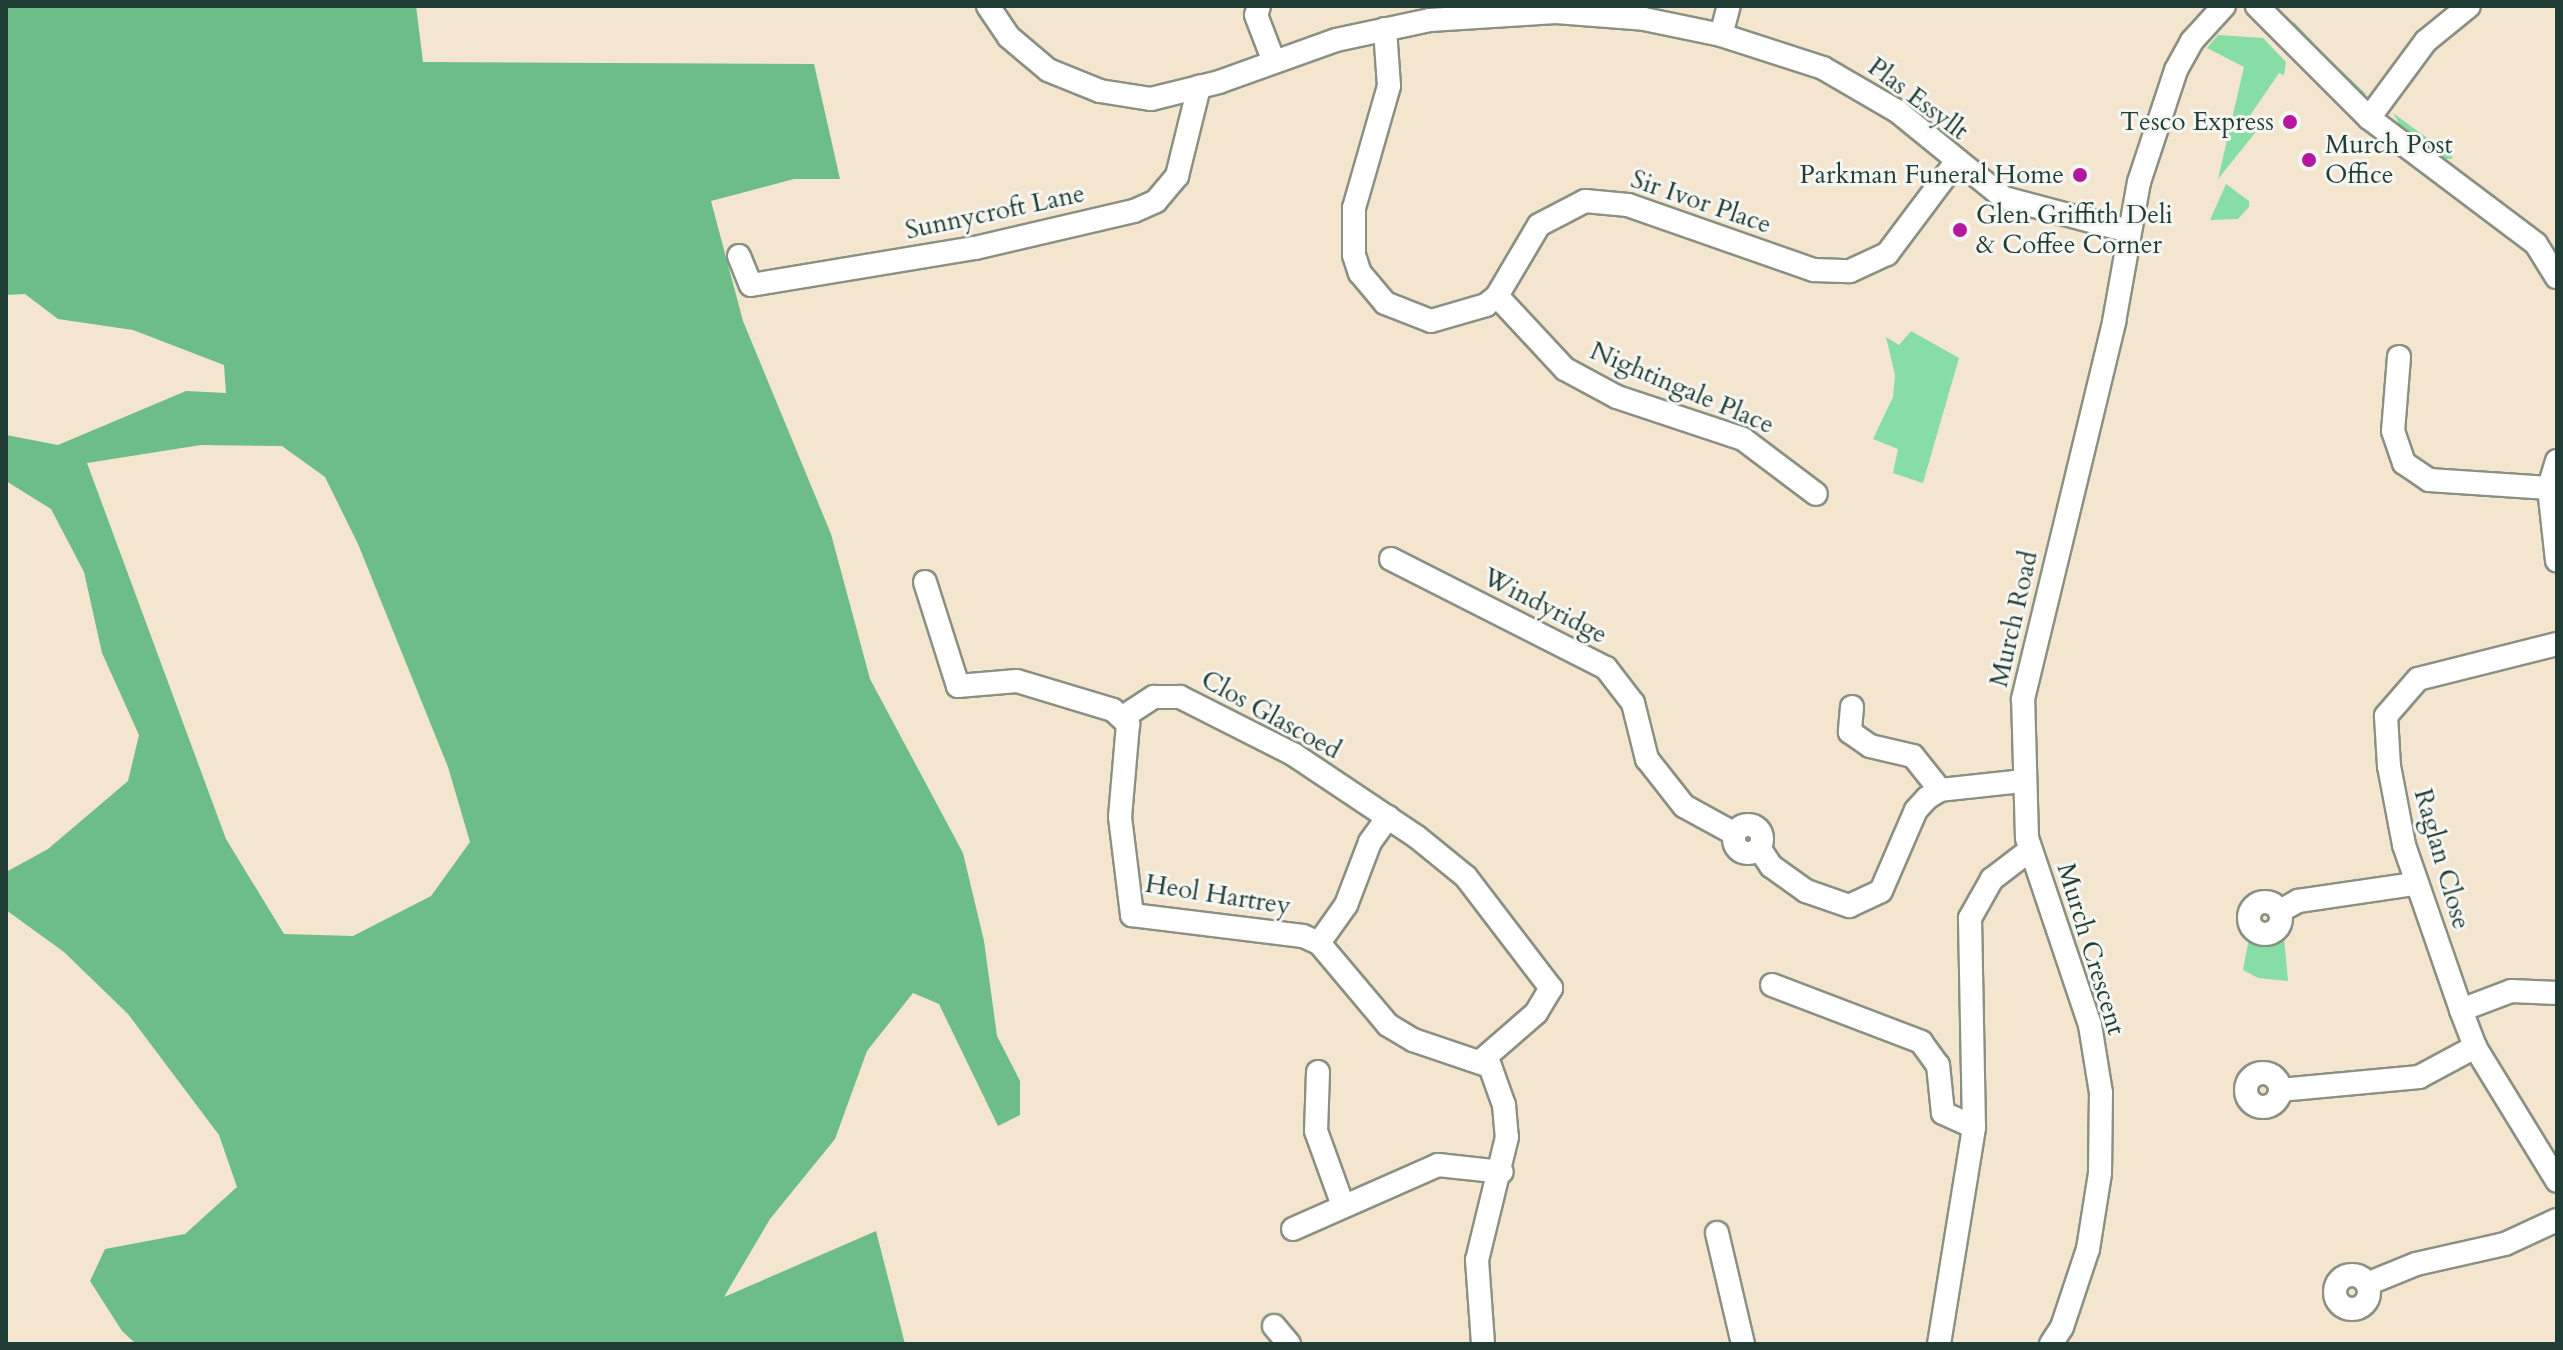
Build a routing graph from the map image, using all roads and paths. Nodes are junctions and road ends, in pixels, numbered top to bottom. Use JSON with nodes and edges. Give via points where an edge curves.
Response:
{"nodes":[{"id":1,"x":988,"y":6,"type":"edge"},
{"id":2,"x":1729,"y":6,"type":"edge"},
{"id":3,"x":2224,"y":6,"type":"edge"},
{"id":4,"x":2257,"y":6,"type":"edge"},
{"id":5,"x":2469,"y":6,"type":"edge"},
{"id":6,"x":1250,"y":9,"type":"edge"},
{"id":7,"x":1385,"y":29,"type":"junction"},
{"id":8,"x":1721,"y":35,"type":"junction"},
{"id":9,"x":1274,"y":62,"type":"junction"},
{"id":10,"x":1199,"y":87,"type":"junction"},
{"id":11,"x":2369,"y":118,"type":"junction"},
{"id":12,"x":1956,"y":162,"type":"junction"},
{"id":13,"x":2128,"y":231,"type":"junction"},
{"id":14,"x":739,"y":256,"type":"dead end"},
{"id":15,"x":2557,"y":277,"type":"edge"},
{"id":16,"x":1497,"y":296,"type":"junction"},
{"id":17,"x":2399,"y":357,"type":"dead end"},
{"id":18,"x":2557,"y":461,"type":"edge"},
{"id":19,"x":2549,"y":488,"type":"junction"},
{"id":20,"x":1816,"y":494,"type":"dead end"},
{"id":21,"x":1391,"y":559,"type":"dead end"},
{"id":22,"x":2557,"y":561,"type":"edge"},
{"id":23,"x":925,"y":582,"type":"dead end"},
{"id":24,"x":2557,"y":644,"type":"edge"},
{"id":25,"x":1852,"y":707,"type":"dead end"},
{"id":26,"x":1123,"y":717,"type":"junction"},
{"id":27,"x":2023,"y":781,"type":"junction"},
{"id":28,"x":1940,"y":790,"type":"junction"},
{"id":29,"x":1388,"y":817,"type":"junction"},
{"id":30,"x":2030,"y":850,"type":"junction"},
{"id":31,"x":2415,"y":884,"type":"junction"},
{"id":32,"x":2280,"y":911,"type":"dead end"},
{"id":33,"x":1319,"y":943,"type":"junction"},
{"id":34,"x":1772,"y":985,"type":"dead end"},
{"id":35,"x":2557,"y":993,"type":"edge"},
{"id":36,"x":2461,"y":1010,"type":"junction"},
{"id":37,"x":2475,"y":1047,"type":"junction"},
{"id":38,"x":1482,"y":1060,"type":"junction"},
{"id":39,"x":1318,"y":1072,"type":"dead end"},
{"id":40,"x":2280,"y":1090,"type":"dead end"},
{"id":41,"x":1974,"y":1127,"type":"junction"},
{"id":42,"x":1502,"y":1172,"type":"junction"},
{"id":43,"x":2557,"y":1181,"type":"edge"},
{"id":44,"x":1342,"y":1203,"type":"junction"},
{"id":45,"x":2557,"y":1220,"type":"edge"},
{"id":46,"x":1293,"y":1229,"type":"dead end"},
{"id":47,"x":1717,"y":1233,"type":"dead end"},
{"id":48,"x":2367,"y":1284,"type":"dead end"},
{"id":49,"x":1274,"y":1326,"type":"dead end"},
{"id":50,"x":1289,"y":1344,"type":"edge"},
{"id":51,"x":1483,"y":1344,"type":"edge"},
{"id":52,"x":1743,"y":1344,"type":"edge"},
{"id":53,"x":1939,"y":1344,"type":"edge"},
{"id":54,"x":2051,"y":1344,"type":"edge"}],
"edges":[{"from":1,"to":10,"type":"street","name":"Plas Essyllt","via":[[1028,56],[1069,80],[1124,97],[1151,99]]},
{"from":2,"to":8,"type":"street"},
{"from":3,"to":13,"type":"street","name":"Murch Road","via":[[2192,41],[2176,70]]},
{"from":4,"to":11,"type":"street"},
{"from":5,"to":11,"type":"street","via":[[2426,41]]},
{"from":6,"to":9,"type":"street"},
{"from":7,"to":8,"type":"street","name":"Plas Essyllt","via":[[1430,20],[1556,12],[1644,19]]},
{"from":7,"to":9,"type":"street","name":"Plas Essyllt"},
{"from":7,"to":16,"type":"street","via":[[1389,86],[1354,208],[1354,255],[1360,273],[1385,303],[1431,321],[1473,313]]},
{"from":8,"to":12,"type":"street","name":"Plas Essyllt","via":[[1790,54],[1854,83],[1897,111]]},
{"from":9,"to":10,"type":"street","name":"Plas Essyllt"},
{"from":10,"to":14,"type":"street","name":"Sunnycroft Lane","via":[[1177,176],[1156,201],[1134,211],[975,248],[751,285]]},
{"from":11,"to":15,"type":"street","via":[[2536,244]]},
{"from":12,"to":13,"type":"street","name":"Plas Essyllt","via":[[2004,198]]},
{"from":12,"to":16,"type":"street","name":"Sir Ivor Place","via":[[1887,254],[1850,271],[1814,270],[1606,200],[1569,206],[1539,225]]},
{"from":13,"to":27,"type":"street","name":"Murch Road","via":[[2114,322],[2023,699]]},
{"from":16,"to":20,"type":"street","name":"Nightingale Place","via":[[1565,369],[1617,397],[1743,439]]},
{"from":17,"to":19,"type":"street","via":[[2393,431],[2404,463],[2429,480]]},
{"from":18,"to":19,"type":"street"},
{"from":19,"to":22,"type":"street"},
{"from":21,"to":28,"type":"street","name":"Windyridge","via":[[1606,668],[1633,703],[1647,759],[1684,806],[1735,834],[1739,849],[1749,853],[1759,848],[1771,866],[1806,891],[1849,906],[1881,891],[1916,810]]},
{"from":23,"to":26,"type":"street","via":[[958,686],[1017,681],[1083,699]]},
{"from":24,"to":31,"type":"street","name":"Raglan Close","via":[[2418,679],[2386,716],[2389,766]]},
{"from":25,"to":28,"type":"street","via":[[1850,732],[1870,746],[1913,756]]},
{"from":26,"to":29,"type":"street","name":"Clos Glascoed","via":[[1154,697],[1180,697],[1293,754]]},
{"from":26,"to":33,"type":"street","name":"Heol Hartrey","via":[[1130,734],[1120,817],[1132,915],[1280,931]]},
{"from":27,"to":28,"type":"street"},
{"from":27,"to":30,"type":"street","name":"Murch Road"},
{"from":29,"to":33,"type":"street","via":[[1370,842],[1346,905]]},
{"from":29,"to":38,"type":"street","name":"Clos Glascoed","via":[[1466,877],[1550,983],[1549,1000]]},
{"from":30,"to":41,"type":"street","via":[[1992,879],[1970,918]]},
{"from":30,"to":54,"type":"street","name":"Murch Crescent","via":[[2090,1025],[2101,1093],[2100,1173],[2088,1249],[2062,1327]]},
{"from":31,"to":32,"type":"street","via":[[2298,901]]},
{"from":31,"to":36,"type":"street","name":"Raglan Close"},
{"from":33,"to":38,"type":"street","name":"Heol Hartrey","via":[[1388,1025],[1413,1040]]},
{"from":34,"to":41,"type":"street","via":[[1921,1042],[1938,1065],[1943,1113]]},
{"from":35,"to":36,"type":"street","via":[[2511,991]]},
{"from":36,"to":37,"type":"street","name":"Raglan Close"},
{"from":37,"to":40,"type":"street","via":[[2419,1077],[2315,1091]]},
{"from":37,"to":43,"type":"street","name":"Raglan Close"},
{"from":38,"to":42,"type":"street","via":[[1490,1066],[1504,1105]]},
{"from":39,"to":44,"type":"street","via":[[1316,1131]]},
{"from":41,"to":53,"type":"street"},
{"from":42,"to":44,"type":"street","via":[[1438,1165]]},
{"from":42,"to":51,"type":"street","via":[[1477,1260]]},
{"from":44,"to":46,"type":"street"},
{"from":45,"to":48,"type":"street","via":[[2505,1244],[2416,1264]]},
{"from":47,"to":52,"type":"street"},
{"from":49,"to":50,"type":"street"}]}
